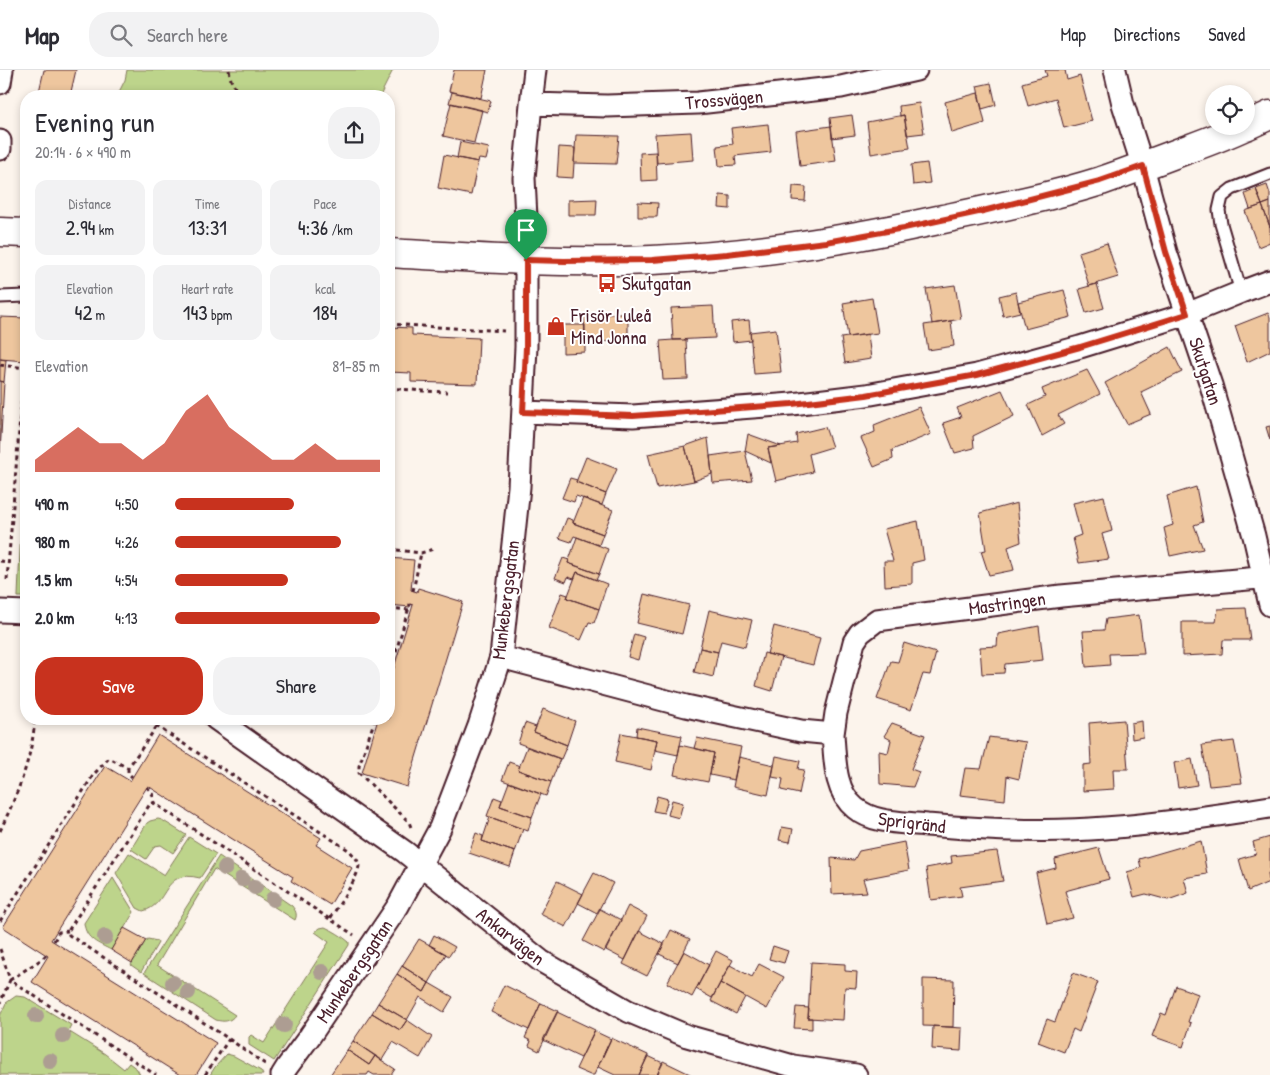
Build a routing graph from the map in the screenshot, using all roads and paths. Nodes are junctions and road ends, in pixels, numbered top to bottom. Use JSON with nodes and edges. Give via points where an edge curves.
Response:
{"nodes":[{"id":1,"x":2,"y":70,"type":"edge"},
{"id":2,"x":228,"y":70,"type":"edge"},
{"id":3,"x":535,"y":70,"type":"edge"},
{"id":4,"x":916,"y":70,"type":"edge"},
{"id":5,"x":1115,"y":70,"type":"edge"},
{"id":6,"x":0,"y":84,"type":"edge"},
{"id":7,"x":236,"y":90,"type":"edge"},
{"id":8,"x":530,"y":104,"type":"junction"},
{"id":9,"x":1270,"y":114,"type":"edge"},
{"id":10,"x":1255,"y":122,"type":"edge"},
{"id":11,"x":1223,"y":135,"type":"edge"},
{"id":12,"x":0,"y":141,"type":"edge"},
{"id":13,"x":0,"y":148,"type":"edge"},
{"id":14,"x":1143,"y":166,"type":"junction"},
{"id":15,"x":1270,"y":174,"type":"edge"},
{"id":16,"x":0,"y":232,"type":"edge"},
{"id":17,"x":20,"y":233,"type":"edge"},
{"id":18,"x":395,"y":253,"type":"edge"},
{"id":19,"x":526,"y":260,"type":"junction"},
{"id":20,"x":1270,"y":282,"type":"edge"},
{"id":21,"x":1241,"y":292,"type":"junction"},
{"id":22,"x":20,"y":296,"type":"edge"},
{"id":23,"x":0,"y":297,"type":"edge"},
{"id":24,"x":1187,"y":314,"type":"junction"},
{"id":25,"x":395,"y":324,"type":"edge"},
{"id":26,"x":510,"y":331,"type":"dead end"},
{"id":27,"x":0,"y":365,"type":"edge"},
{"id":28,"x":20,"y":367,"type":"edge"},
{"id":29,"x":395,"y":389,"type":"edge"},
{"id":30,"x":447,"y":392,"type":"dead end"},
{"id":31,"x":523,"y":412,"type":"junction"},
{"id":32,"x":20,"y":420,"type":"edge"},
{"id":33,"x":433,"y":549,"type":"dead end"},
{"id":34,"x":395,"y":550,"type":"edge"},
{"id":35,"x":421,"y":553,"type":"junction"},
{"id":36,"x":0,"y":561,"type":"edge"},
{"id":37,"x":9,"y":562,"type":"junction"},
{"id":38,"x":1267,"y":577,"type":"edge"},
{"id":39,"x":7,"y":580,"type":"dead end"},
{"id":40,"x":413,"y":591,"type":"dead end"},
{"id":41,"x":410,"y":604,"type":"dead end"},
{"id":42,"x":1270,"y":605,"type":"edge"},
{"id":43,"x":395,"y":609,"type":"edge"},
{"id":44,"x":410,"y":610,"type":"junction"},
{"id":45,"x":0,"y":611,"type":"edge"},
{"id":46,"x":20,"y":612,"type":"edge"},
{"id":47,"x":395,"y":656,"type":"edge"},
{"id":48,"x":501,"y":657,"type":"junction"},
{"id":49,"x":34,"y":725,"type":"edge"},
{"id":50,"x":224,"y":725,"type":"edge"},
{"id":51,"x":372,"y":725,"type":"edge"},
{"id":52,"x":156,"y":726,"type":"joint"},
{"id":53,"x":833,"y":734,"type":"junction"},
{"id":54,"x":128,"y":768,"type":"junction"},
{"id":55,"x":132,"y":777,"type":"dead end"},
{"id":56,"x":147,"y":788,"type":"dead end"},
{"id":57,"x":154,"y":803,"type":"junction"},
{"id":58,"x":1270,"y":807,"type":"edge"},
{"id":59,"x":0,"y":831,"type":"edge"},
{"id":60,"x":415,"y":837,"type":"dead end"},
{"id":61,"x":420,"y":864,"type":"junction"},
{"id":62,"x":330,"y":919,"type":"junction"},
{"id":63,"x":0,"y":921,"type":"edge"},
{"id":64,"x":68,"y":931,"type":"junction"},
{"id":65,"x":358,"y":938,"type":"dead end"},
{"id":66,"x":54,"y":941,"type":"dead end"},
{"id":67,"x":0,"y":949,"type":"edge"},
{"id":68,"x":46,"y":954,"type":"dead end"},
{"id":69,"x":10,"y":980,"type":"junction"},
{"id":70,"x":0,"y":1003,"type":"edge"},
{"id":71,"x":229,"y":1039,"type":"junction"},
{"id":72,"x":277,"y":1072,"type":"edge"},
{"id":73,"x":156,"y":1075,"type":"edge"},
{"id":74,"x":205,"y":1075,"type":"edge"},
{"id":75,"x":849,"y":1075,"type":"edge"}],
"edges":[{"from":1,"to":6,"type":"street"},
{"from":2,"to":7,"type":"path"},
{"from":3,"to":8,"type":"street","name":"Munkebergsgatan"},
{"from":4,"to":8,"type":"street","name":"Trossvägen","via":[[841,87],[698,103]]},
{"from":5,"to":14,"type":"street"},
{"from":8,"to":19,"type":"street","name":"Munkebergsgatan","via":[[524,178]]},
{"from":9,"to":10,"type":"street"},
{"from":11,"to":14,"type":"street"},
{"from":12,"to":13,"type":"street"},
{"from":14,"to":19,"type":"street","via":[[1100,181],[983,211],[826,242],[652,260]]},
{"from":14,"to":24,"type":"street","name":"Skutgatan"},
{"from":15,"to":21,"type":"lane","via":[[1232,188],[1222,197],[1219,210],[1221,224]]},
{"from":16,"to":17,"type":"street"},
{"from":18,"to":19,"type":"street"},
{"from":19,"to":31,"type":"street","name":"Munkebergsgatan"},
{"from":20,"to":21,"type":"street"},
{"from":21,"to":24,"type":"street"},
{"from":22,"to":23,"type":"lane"},
{"from":24,"to":31,"type":"street","via":[[977,375],[866,395],[633,416]]},
{"from":24,"to":38,"type":"street","name":"Skutgatan"},
{"from":25,"to":26,"type":"path"},
{"from":27,"to":28,"type":"path"},
{"from":29,"to":30,"type":"path"},
{"from":31,"to":48,"type":"street","name":"Munkebergsgatan","via":[[519,487]]},
{"from":32,"to":37,"type":"path"},
{"from":33,"to":35,"type":"path"},
{"from":34,"to":35,"type":"path"},
{"from":35,"to":40,"type":"path"},
{"from":36,"to":37,"type":"path"},
{"from":37,"to":39,"type":"path"},
{"from":38,"to":42,"type":"street"},
{"from":38,"to":53,"type":"street","name":"Mastringen","via":[[1061,596],[877,620],[854,642]]},
{"from":41,"to":44,"type":"path"},
{"from":43,"to":44,"type":"path"},
{"from":44,"to":47,"type":"path"},
{"from":45,"to":46,"type":"street"},
{"from":48,"to":53,"type":"street","via":[[686,706],[801,732]]},
{"from":48,"to":61,"type":"street","name":"Munkebergsgatan","via":[[458,782],[440,828]]},
{"from":49,"to":59,"type":"path","via":[[20,786]]},
{"from":50,"to":61,"type":"street","name":"Ankarvägen"},
{"from":51,"to":60,"type":"path","via":[[359,773],[409,822]]},
{"from":52,"to":54,"type":"path"},
{"from":52,"to":62,"type":"path","via":[[355,856],[359,865],[356,875]]},
{"from":53,"to":58,"type":"street","name":"Sprigränd","via":[[838,781],[845,798],[860,812],[885,820],[970,828],[1063,830],[1216,816]]},
{"from":54,"to":55,"type":"path"},
{"from":54,"to":63,"type":"path","via":[[109,758],[94,774]]},
{"from":56,"to":57,"type":"path"},
{"from":57,"to":62,"type":"path"},
{"from":57,"to":64,"type":"path","via":[[150,804]]},
{"from":61,"to":72,"type":"street","name":"Munkebergsgatan","via":[[398,906],[310,1036],[287,1067]]},
{"from":61,"to":75,"type":"street","name":"Ankarvägen","via":[[541,961],[628,1011],[687,1036],[793,1066]]},
{"from":62,"to":65,"type":"path"},
{"from":64,"to":66,"type":"path","via":[[59,932]]},
{"from":64,"to":71,"type":"path","via":[[68,935]]},
{"from":67,"to":69,"type":"path"},
{"from":68,"to":69,"type":"path"},
{"from":69,"to":70,"type":"path"},
{"from":69,"to":73,"type":"path"},
{"from":71,"to":72,"type":"path"},
{"from":71,"to":74,"type":"path"}]}
